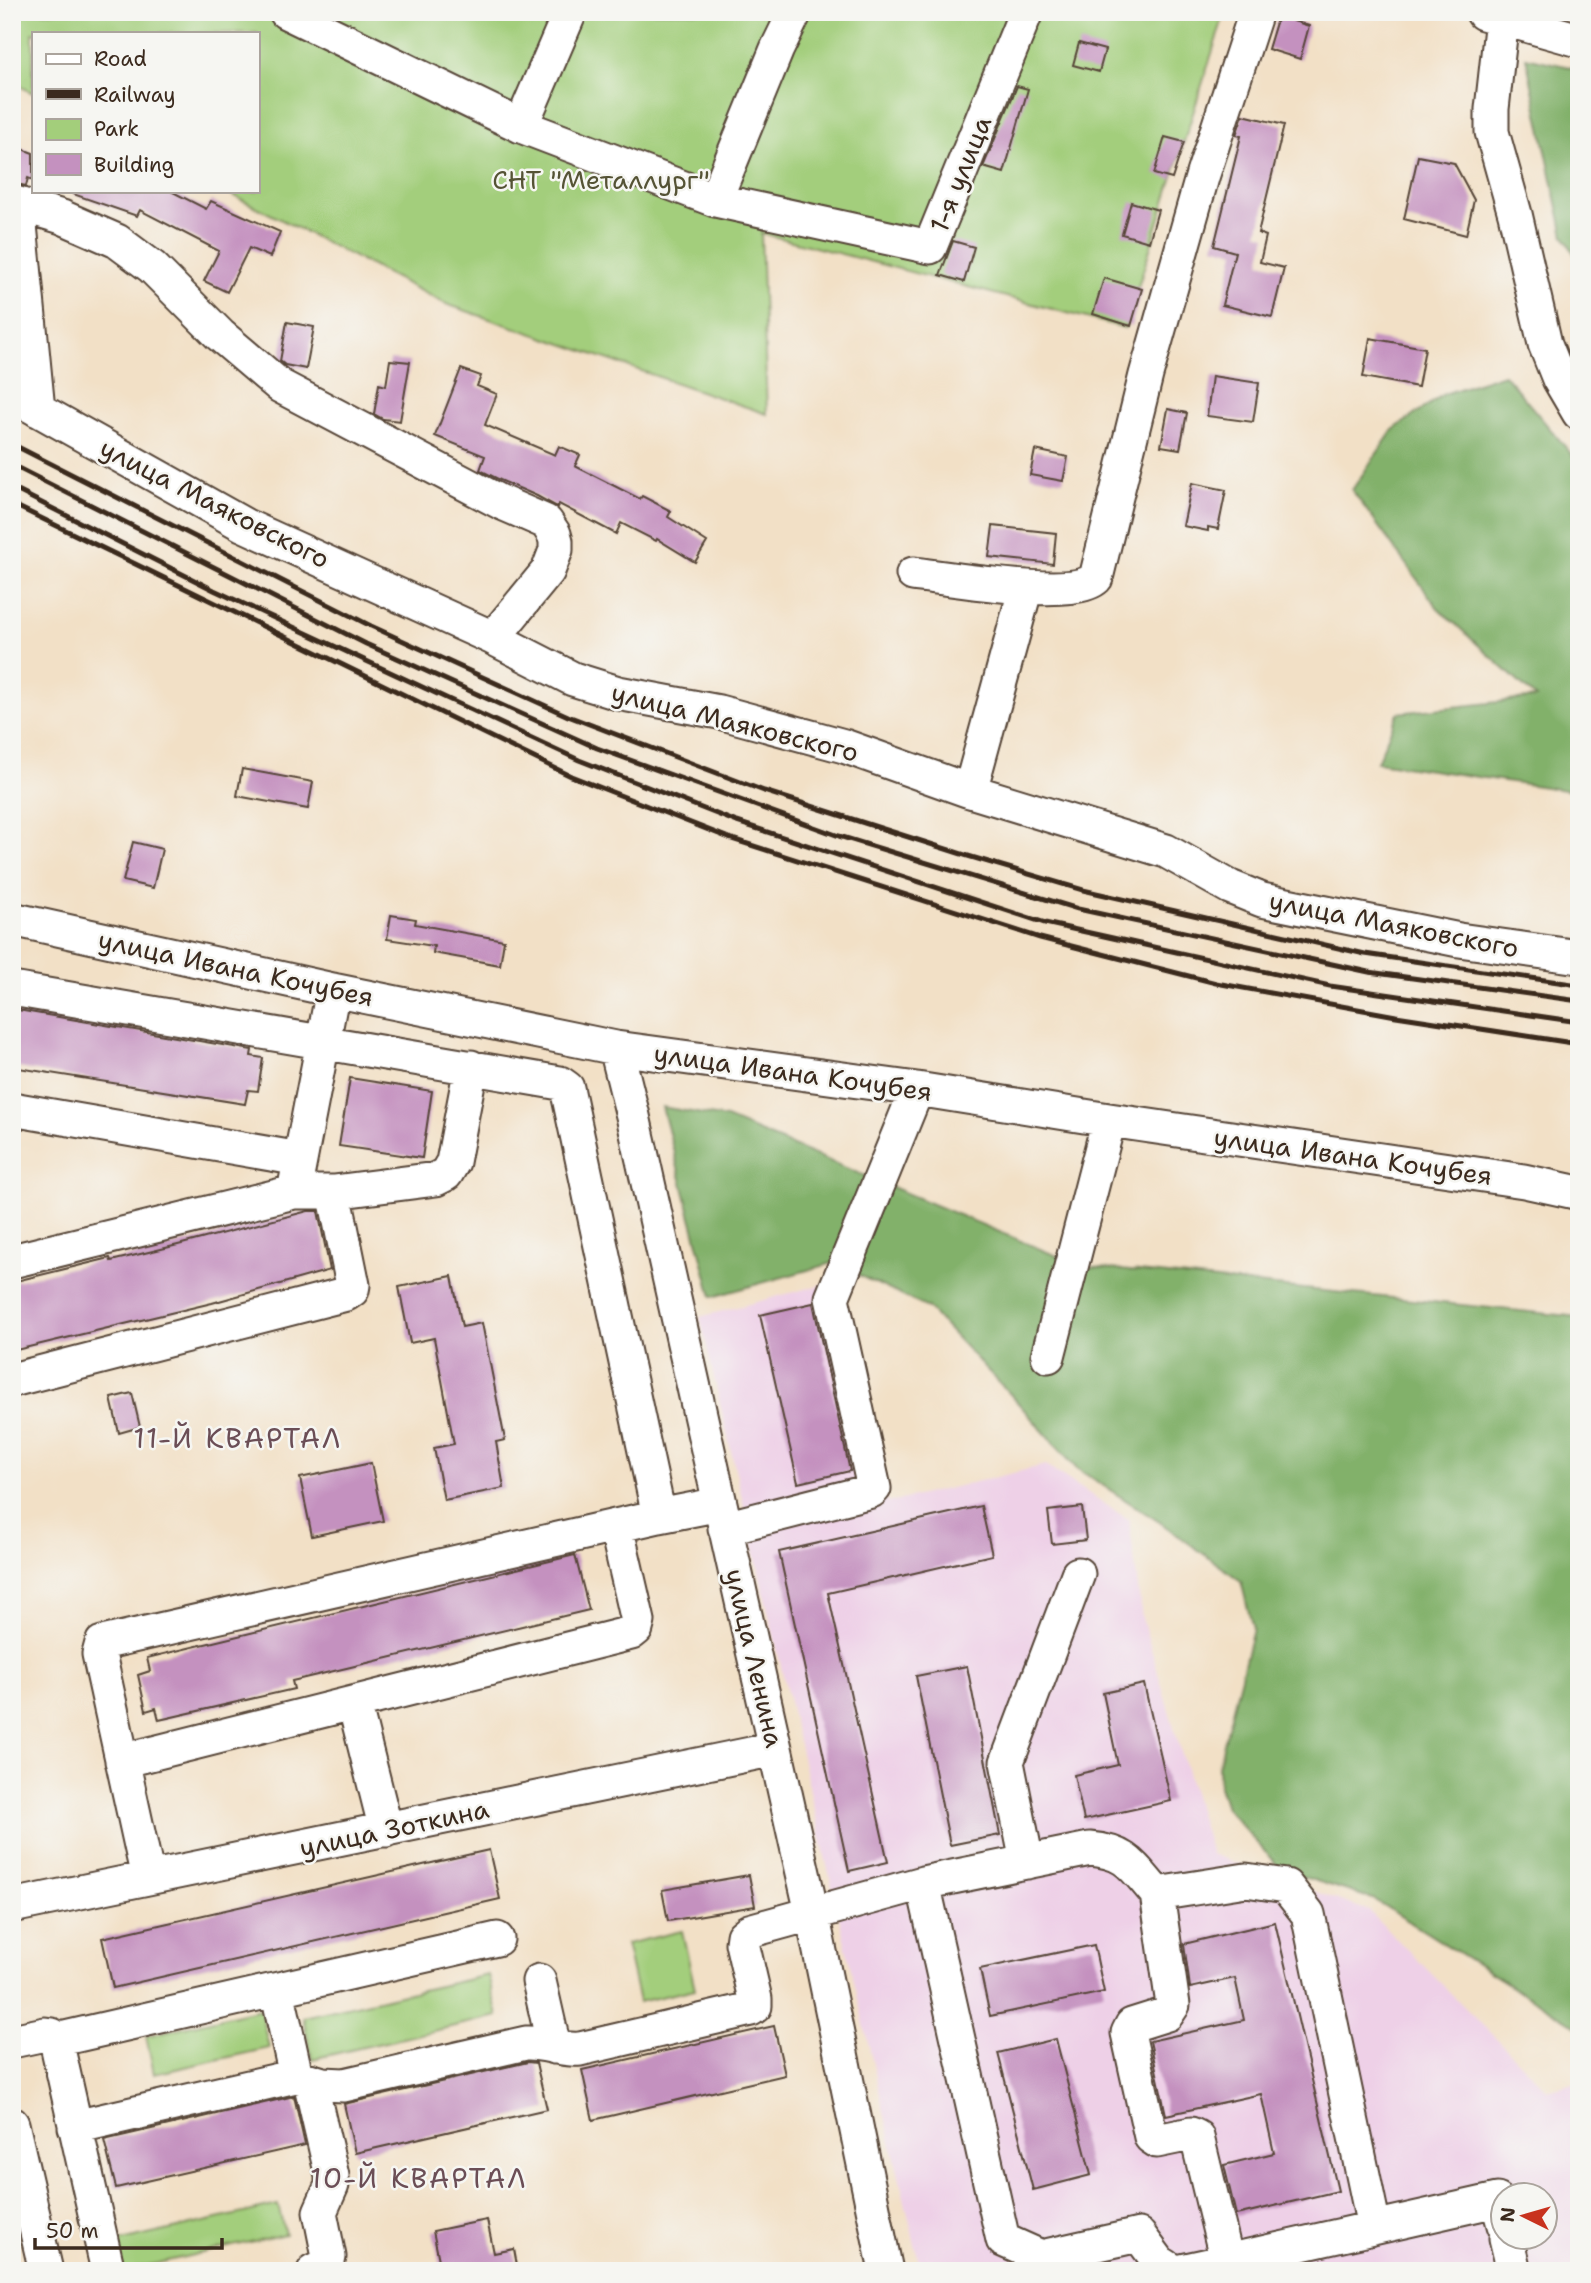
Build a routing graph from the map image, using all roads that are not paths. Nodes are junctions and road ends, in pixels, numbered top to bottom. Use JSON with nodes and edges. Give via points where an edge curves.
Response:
{"nodes":[{"id":1,"x":286,"y":12,"type":"edge"},
{"id":2,"x":570,"y":12,"type":"edge"},
{"id":3,"x":795,"y":12,"type":"edge"},
{"id":4,"x":1026,"y":12,"type":"edge"},
{"id":5,"x":1256,"y":12,"type":"edge"},
{"id":6,"x":1491,"y":15,"type":"edge"},
{"id":7,"x":331,"y":22,"type":"edge"},
{"id":8,"x":1579,"y":40,"type":"edge"},
{"id":9,"x":521,"y":126,"type":"junction"},
{"id":10,"x":715,"y":201,"type":"junction"},
{"id":11,"x":15,"y":203,"type":"edge"},
{"id":12,"x":25,"y":402,"type":"edge"},
{"id":13,"x":1579,"y":413,"type":"edge"},
{"id":14,"x":913,"y":574,"type":"dead end"},
{"id":15,"x":1026,"y":587,"type":"junction"},
{"id":16,"x":493,"y":638,"type":"junction"},
{"id":17,"x":970,"y":791,"type":"junction"},
{"id":18,"x":12,"y":919,"type":"edge"},
{"id":19,"x":1579,"y":957,"type":"edge"},
{"id":20,"x":12,"y":989,"type":"edge"},
{"id":21,"x":333,"y":990,"type":"junction"},
{"id":22,"x":324,"y":1043,"type":"junction"},
{"id":23,"x":616,"y":1048,"type":"junction"},
{"id":24,"x":471,"y":1068,"type":"junction"},
{"id":25,"x":917,"y":1089,"type":"junction"},
{"id":26,"x":12,"y":1110,"type":"edge"},
{"id":27,"x":1109,"y":1121,"type":"junction"},
{"id":28,"x":300,"y":1159,"type":"junction"},
{"id":29,"x":294,"y":1192,"type":"junction"},
{"id":30,"x":334,"y":1192,"type":"junction"},
{"id":31,"x":1579,"y":1193,"type":"edge"},
{"id":32,"x":12,"y":1261,"type":"edge"},
{"id":33,"x":1048,"y":1356,"type":"dead end"},
{"id":34,"x":12,"y":1380,"type":"edge"},
{"id":35,"x":659,"y":1516,"type":"junction"},
{"id":36,"x":723,"y":1516,"type":"junction"},
{"id":37,"x":616,"y":1526,"type":"junction"},
{"id":38,"x":1078,"y":1574,"type":"dead end"},
{"id":39,"x":355,"y":1703,"type":"junction"},
{"id":40,"x":775,"y":1749,"type":"junction"},
{"id":41,"x":122,"y":1761,"type":"junction"},
{"id":42,"x":386,"y":1830,"type":"junction"},
{"id":43,"x":1027,"y":1862,"type":"junction"},
{"id":44,"x":148,"y":1878,"type":"junction"},
{"id":45,"x":923,"y":1883,"type":"junction"},
{"id":46,"x":1157,"y":1894,"type":"junction"},
{"id":47,"x":12,"y":1906,"type":"edge"},
{"id":48,"x":812,"y":1913,"type":"junction"},
{"id":49,"x":497,"y":1939,"type":"dead end"},
{"id":50,"x":539,"y":1982,"type":"dead end"},
{"id":51,"x":277,"y":1990,"type":"junction"},
{"id":52,"x":56,"y":2040,"type":"junction"},
{"id":53,"x":12,"y":2041,"type":"edge"},
{"id":54,"x":554,"y":2047,"type":"junction"},
{"id":55,"x":303,"y":2078,"type":"junction"},
{"id":56,"x":12,"y":2124,"type":"edge"},
{"id":57,"x":75,"y":2127,"type":"junction"},
{"id":58,"x":16,"y":2159,"type":"edge"},
{"id":59,"x":1490,"y":2202,"type":"edge"},
{"id":60,"x":1374,"y":2227,"type":"junction"},
{"id":61,"x":1509,"y":2252,"type":"edge"},
{"id":62,"x":1006,"y":2255,"type":"edge"},
{"id":63,"x":1227,"y":2261,"type":"junction"},
{"id":64,"x":46,"y":2271,"type":"edge"},
{"id":65,"x":108,"y":2271,"type":"edge"},
{"id":66,"x":314,"y":2271,"type":"edge"},
{"id":67,"x":886,"y":2271,"type":"edge"},
{"id":68,"x":1173,"y":2271,"type":"edge"},
{"id":69,"x":1181,"y":2271,"type":"edge"},
{"id":70,"x":1514,"y":2271,"type":"edge"}],
"edges":[{"from":1,"to":7,"type":"street"},
{"from":2,"to":9,"type":"street"},
{"from":3,"to":10,"type":"street"},
{"from":4,"to":10,"type":"street","name":"1-я улица","via":[[930,247]]},
{"from":5,"to":15,"type":"street","via":[[1203,174],[1154,348],[1097,578],[1084,586]]},
{"from":6,"to":8,"type":"street"},
{"from":6,"to":13,"type":"street","via":[[1492,132],[1545,344]]},
{"from":7,"to":9,"type":"street"},
{"from":9,"to":10,"type":"street"},
{"from":11,"to":12,"type":"street"},
{"from":11,"to":16,"type":"street","via":[[97,232],[132,251],[280,386],[546,522],[556,541],[548,570]]},
{"from":12,"to":16,"type":"street","name":"улица Маяковского","via":[[244,525]]},
{"from":14,"to":15,"type":"street"},
{"from":15,"to":17,"type":"street"},
{"from":16,"to":17,"type":"street","name":"улица Маяковского","via":[[573,680],[805,735]]},
{"from":17,"to":19,"type":"street","name":"улица Маяковского","via":[[1166,851],[1262,900],[1459,940]]},
{"from":18,"to":21,"type":"street","name":"улица Ивана Кочубея"},
{"from":20,"to":22,"type":"street"},
{"from":21,"to":22,"type":"street"},
{"from":21,"to":23,"type":"street","name":"улица Ивана Кочубея"},
{"from":22,"to":24,"type":"street"},
{"from":22,"to":28,"type":"street"},
{"from":23,"to":25,"type":"street","name":"улица Ивана Кочубея"},
{"from":23,"to":36,"type":"street","name":"улица Ленина"},
{"from":24,"to":30,"type":"street","via":[[453,1162],[446,1174]]},
{"from":24,"to":35,"type":"street","via":[[559,1083],[570,1094]]},
{"from":25,"to":27,"type":"street","name":"улица Ивана Кочубея"},
{"from":25,"to":36,"type":"street","via":[[832,1298],[874,1488]]},
{"from":26,"to":28,"type":"street"},
{"from":27,"to":31,"type":"street","name":"улица Ивана Кочубея","via":[[1524,1181]]},
{"from":27,"to":33,"type":"street"},
{"from":28,"to":29,"type":"street"},
{"from":29,"to":30,"type":"street"},
{"from":29,"to":32,"type":"street"},
{"from":30,"to":34,"type":"street","via":[[353,1284],[346,1294]]},
{"from":35,"to":36,"type":"street"},
{"from":35,"to":37,"type":"street"},
{"from":36,"to":40,"type":"street","name":"улица Ленина"},
{"from":37,"to":39,"type":"street","via":[[638,1621],[631,1633]]},
{"from":37,"to":41,"type":"street","via":[[102,1643],[99,1654]]},
{"from":38,"to":43,"type":"street","via":[[1007,1762]]},
{"from":39,"to":41,"type":"street"},
{"from":39,"to":42,"type":"street"},
{"from":40,"to":42,"type":"street","name":"улица Зоткина"},
{"from":40,"to":48,"type":"street","name":"улица Ленина"},
{"from":41,"to":44,"type":"street"},
{"from":42,"to":44,"type":"street","name":"улица Зоткина"},
{"from":43,"to":45,"type":"street"},
{"from":43,"to":46,"type":"street","via":[[1090,1849],[1111,1851],[1125,1857]]},
{"from":44,"to":47,"type":"street","name":"улица Зоткина"},
{"from":45,"to":48,"type":"street"},
{"from":45,"to":62,"type":"street"},
{"from":46,"to":60,"type":"street","via":[[1246,1880],[1286,1886],[1308,1914]]},
{"from":46,"to":63,"type":"street","via":[[1173,2005],[1167,2014],[1132,2025],[1128,2033],[1152,2137],[1157,2141],[1191,2134],[1197,2137]]},
{"from":48,"to":54,"type":"street","via":[[743,1936],[755,1999],[751,2010],[580,2049]]},
{"from":48,"to":67,"type":"street","name":"улица Ленина"},
{"from":49,"to":51,"type":"street"},
{"from":50,"to":54,"type":"street"},
{"from":51,"to":52,"type":"street"},
{"from":51,"to":55,"type":"street"},
{"from":52,"to":53,"type":"street","via":[[45,2034]]},
{"from":52,"to":57,"type":"street"},
{"from":54,"to":55,"type":"street","via":[[526,2043],[333,2087]]},
{"from":55,"to":57,"type":"street"},
{"from":55,"to":66,"type":"street","via":[[332,2185],[320,2212],[329,2257],[327,2265]]},
{"from":56,"to":58,"type":"street"},
{"from":57,"to":65,"type":"street"},
{"from":58,"to":64,"type":"street"},
{"from":59,"to":60,"type":"street"},
{"from":60,"to":63,"type":"street"},
{"from":61,"to":70,"type":"street"},
{"from":62,"to":68,"type":"street","via":[[1041,2257],[1139,2235],[1159,2262]]},
{"from":63,"to":69,"type":"street"}]}
